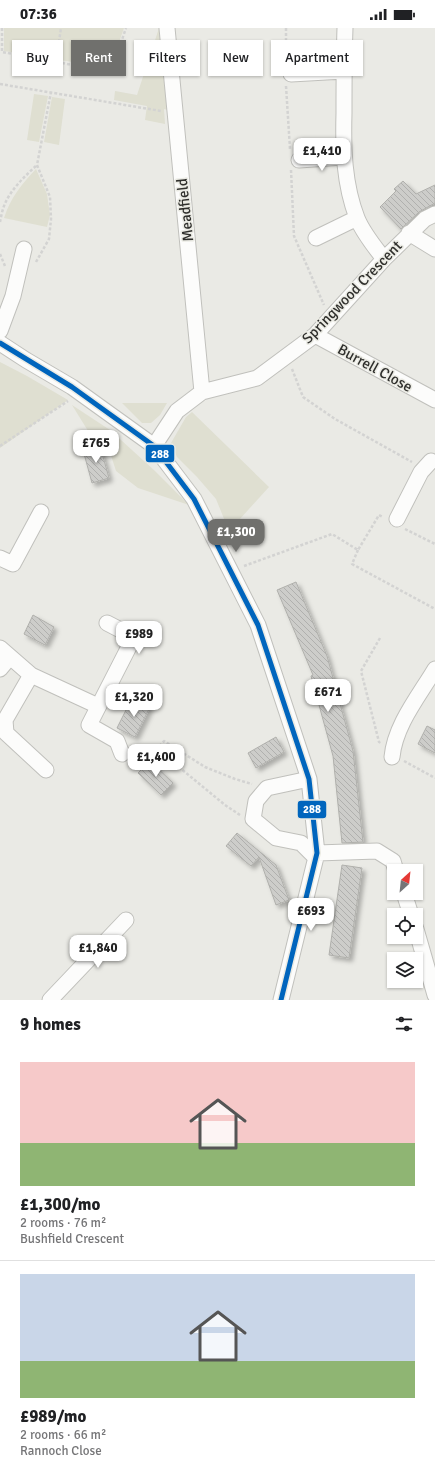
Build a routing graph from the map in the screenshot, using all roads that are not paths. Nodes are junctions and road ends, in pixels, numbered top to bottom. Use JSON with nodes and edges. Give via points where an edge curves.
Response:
{"nodes":[{"id":1,"x":167,"y":28,"type":"edge"},
{"id":2,"x":345,"y":28,"type":"edge"},
{"id":3,"x":345,"y":40,"type":"edge"},
{"id":4,"x":344,"y":76,"type":"edge"},
{"id":5,"x":343,"y":157,"type":"junction"},
{"id":6,"x":293,"y":160,"type":"road end"},
{"id":7,"x":435,"y":214,"type":"edge"},
{"id":8,"x":357,"y":218,"type":"junction"},
{"id":9,"x":410,"y":233,"type":"junction"},
{"id":10,"x":316,"y":238,"type":"dead end"},
{"id":11,"x":24,"y":249,"type":"dead end"},
{"id":12,"x":435,"y":249,"type":"edge"},
{"id":13,"x":384,"y":259,"type":"junction"},
{"id":14,"x":0,"y":331,"type":"edge"},
{"id":15,"x":315,"y":335,"type":"junction"},
{"id":16,"x":0,"y":343,"type":"edge"},
{"id":17,"x":202,"y":392,"type":"junction"},
{"id":18,"x":435,"y":400,"type":"edge"},
{"id":19,"x":154,"y":446,"type":"junction"},
{"id":20,"x":431,"y":462,"type":"edge"},
{"id":21,"x":41,"y":512,"type":"dead end"},
{"id":22,"x":395,"y":521,"type":"road end"},
{"id":23,"x":7,"y":561,"type":"edge"},
{"id":24,"x":107,"y":623,"type":"dead end"},
{"id":25,"x":5,"y":653,"type":"edge"},
{"id":26,"x":0,"y":669,"type":"edge"},
{"id":27,"x":435,"y":669,"type":"edge"},
{"id":28,"x":31,"y":675,"type":"junction"},
{"id":29,"x":98,"y":706,"type":"junction"},
{"id":30,"x":3,"y":737,"type":"edge"},
{"id":31,"x":392,"y":752,"type":"road end"},
{"id":32,"x":122,"y":754,"type":"dead end"},
{"id":33,"x":46,"y":770,"type":"dead end"},
{"id":34,"x":309,"y":779,"type":"junction"},
{"id":35,"x":317,"y":855,"type":"junction"},
{"id":36,"x":394,"y":864,"type":"edge"},
{"id":37,"x":126,"y":920,"type":"dead end"},
{"id":38,"x":420,"y":944,"type":"edge"},
{"id":39,"x":435,"y":995,"type":"edge"},
{"id":40,"x":50,"y":1000,"type":"edge"},
{"id":41,"x":281,"y":1000,"type":"edge"}],
"edges":[{"from":1,"to":17,"type":"street","name":"Meadfield"},
{"from":2,"to":3,"type":"street"},
{"from":4,"to":5,"type":"street"},
{"from":5,"to":6,"type":"street"},
{"from":5,"to":8,"type":"street"},
{"from":7,"to":9,"type":"street","name":"Springwood Crescent","via":[[425,219]]},
{"from":8,"to":10,"type":"street"},
{"from":8,"to":13,"type":"street"},
{"from":9,"to":12,"type":"street"},
{"from":9,"to":13,"type":"street","name":"Springwood Crescent"},
{"from":11,"to":14,"type":"street","via":[[13,296]]},
{"from":13,"to":15,"type":"street","name":"Springwood Crescent"},
{"from":15,"to":17,"type":"street","name":"Springwood Crescent","via":[[257,378]]},
{"from":15,"to":18,"type":"street","name":"Burrell Close"},
{"from":16,"to":19,"type":"street","via":[[80,392]]},
{"from":17,"to":19,"type":"street","name":"Springwood Crescent","via":[[177,411]]},
{"from":19,"to":34,"type":"street","via":[[194,499],[258,625]]},
{"from":20,"to":22,"type":"street"},
{"from":21,"to":23,"type":"street"},
{"from":24,"to":29,"type":"street","via":[[134,637]]},
{"from":25,"to":26,"type":"street"},
{"from":25,"to":28,"type":"street"},
{"from":27,"to":31,"type":"street","via":[[401,726]]},
{"from":28,"to":29,"type":"street"},
{"from":28,"to":30,"type":"street","via":[[5,720]]},
{"from":29,"to":32,"type":"street","via":[[89,724],[117,741]]},
{"from":30,"to":33,"type":"street"},
{"from":34,"to":35,"type":"street"},
{"from":34,"to":35,"type":"street","via":[[267,788],[256,801],[253,819],[276,838],[301,842]]},
{"from":35,"to":36,"type":"street","via":[[377,851]]},
{"from":35,"to":41,"type":"street"},
{"from":37,"to":40,"type":"street"},
{"from":38,"to":39,"type":"street"}]}
